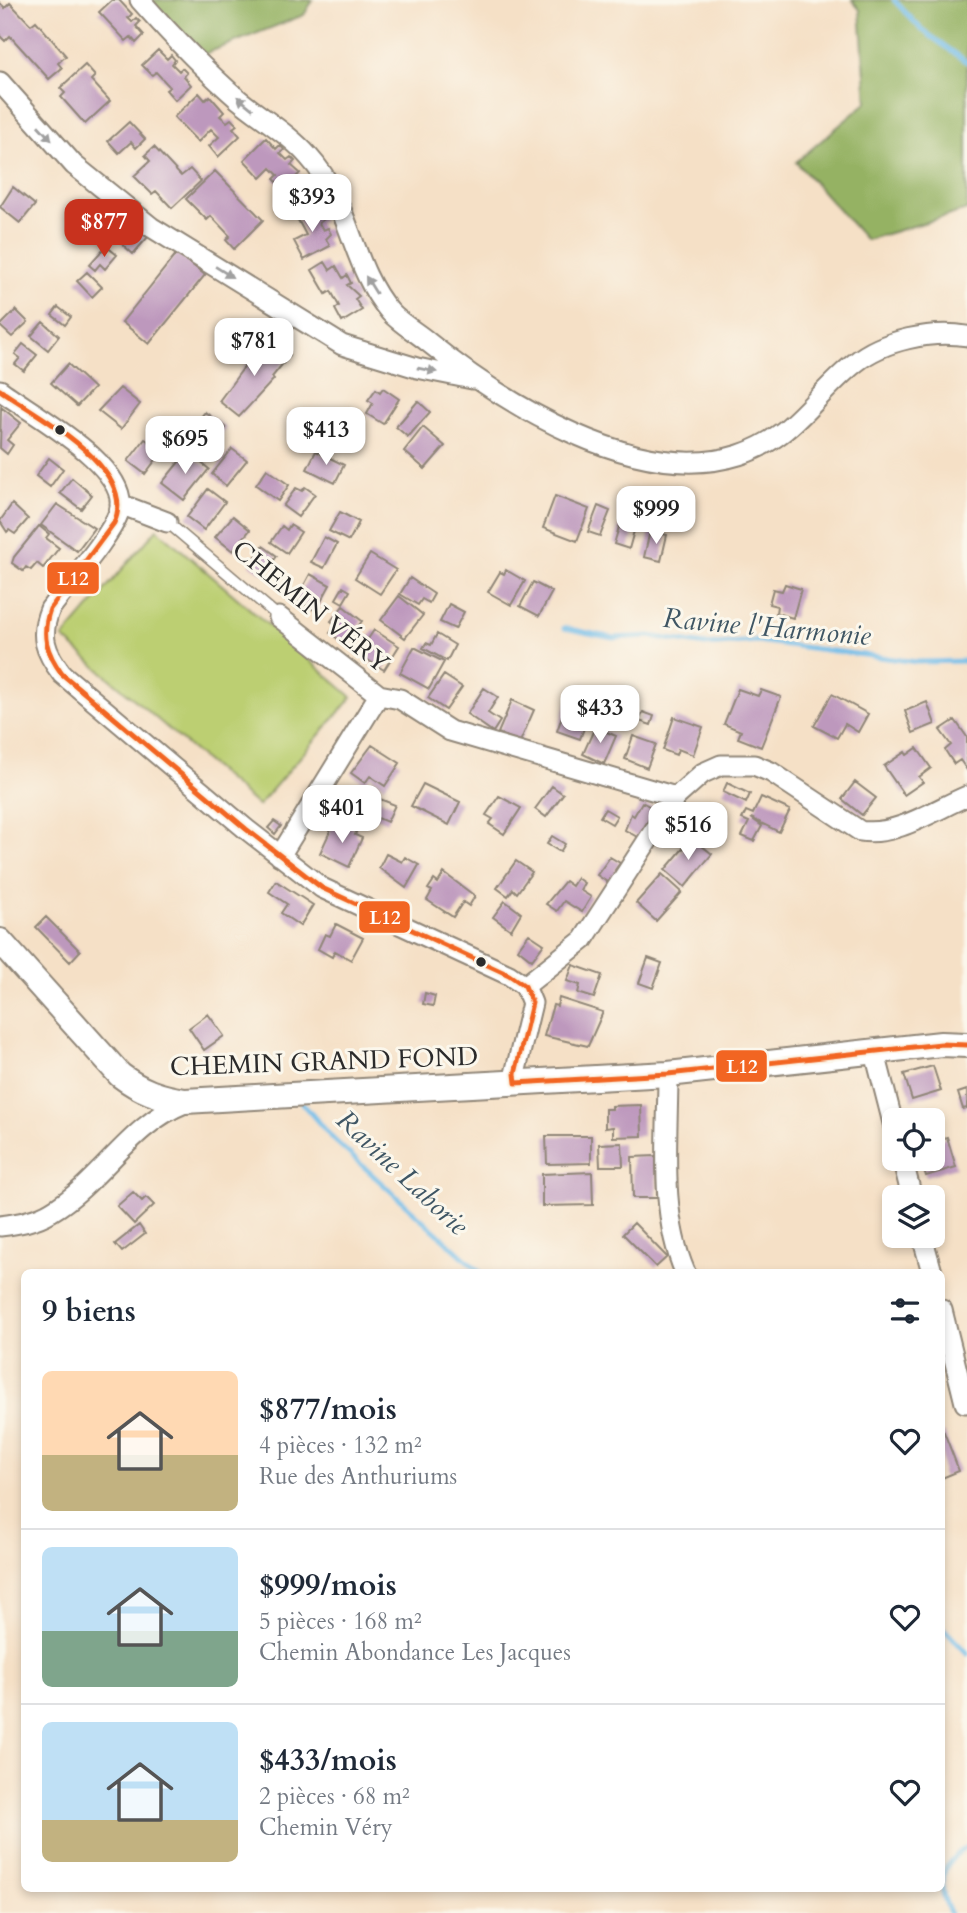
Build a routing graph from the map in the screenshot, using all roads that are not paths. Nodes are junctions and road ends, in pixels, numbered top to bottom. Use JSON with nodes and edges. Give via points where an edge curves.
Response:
{"nodes":[{"id":1,"x":140,"y":0,"type":"edge"},
{"id":2,"x":0,"y":82,"type":"edge"},
{"id":3,"x":967,"y":336,"type":"edge"},
{"id":4,"x":475,"y":380,"type":"junction"},
{"id":5,"x":0,"y":390,"type":"edge"},
{"id":6,"x":120,"y":504,"type":"junction"},
{"id":7,"x":167,"y":522,"type":"joint"},
{"id":8,"x":279,"y":617,"type":"joint"},
{"id":9,"x":379,"y":695,"type":"junction"},
{"id":10,"x":967,"y":796,"type":"edge"},
{"id":11,"x":676,"y":797,"type":"junction"},
{"id":12,"x":280,"y":856,"type":"junction"},
{"id":13,"x":0,"y":941,"type":"edge"},
{"id":14,"x":525,"y":986,"type":"junction"},
{"id":15,"x":967,"y":1045,"type":"edge"},
{"id":16,"x":875,"y":1053,"type":"junction"},
{"id":17,"x":667,"y":1074,"type":"junction"},
{"id":18,"x":516,"y":1083,"type":"junction"},
{"id":19,"x":185,"y":1101,"type":"junction"},
{"id":20,"x":889,"y":1108,"type":"edge"},
{"id":21,"x":0,"y":1226,"type":"edge"},
{"id":22,"x":925,"y":1248,"type":"edge"},
{"id":23,"x":684,"y":1269,"type":"edge"},
{"id":24,"x":931,"y":1269,"type":"edge"},
{"id":25,"x":945,"y":1322,"type":"edge"},
{"id":26,"x":965,"y":1403,"type":"dead end"}],
"edges":[{"from":4,"to":1,"type":"street","one_way":true,"via":[[391,313],[366,278],[339,199],[308,156],[189,54]]},
{"from":2,"to":4,"type":"street","one_way":true,"via":[[74,165],[151,228],[342,345]]},
{"from":3,"to":4,"type":"street","via":[[918,337],[886,346],[857,361],[790,429],[765,445],[709,461],[630,453],[565,431]]},
{"from":5,"to":6,"type":"street","via":[[99,462],[118,488]]},
{"from":6,"to":7,"type":"street","name":"CHEMIN VÉRY"},
{"from":6,"to":12,"type":"street","via":[[114,522],[50,609],[42,639],[49,657],[79,688]]},
{"from":7,"to":8,"type":"lane","name":"CHEMIN VÉRY"},
{"from":8,"to":9,"type":"street","name":"CHEMIN VÉRY"},
{"from":9,"to":11,"type":"street","name":"CHEMIN VÉRY","via":[[400,699],[450,731]]},
{"from":9,"to":12,"type":"street"},
{"from":10,"to":11,"type":"street","via":[[875,834],[860,831],[754,765],[721,765],[703,773]]},
{"from":11,"to":14,"type":"street","via":[[583,940]]},
{"from":12,"to":14,"type":"street","via":[[322,888]]},
{"from":13,"to":19,"type":"street","name":"CHEMIN GRAND FOND","via":[[120,1075],[159,1097]]},
{"from":14,"to":18,"type":"street","via":[[532,1003]]},
{"from":15,"to":16,"type":"street","name":"CHEMIN GRAND FOND"},
{"from":16,"to":17,"type":"street","name":"CHEMIN GRAND FOND"},
{"from":16,"to":20,"type":"street"},
{"from":17,"to":18,"type":"street","name":"CHEMIN GRAND FOND"},
{"from":17,"to":23,"type":"street","via":[[669,1209]]},
{"from":18,"to":19,"type":"street","name":"CHEMIN GRAND FOND"},
{"from":19,"to":21,"type":"street","via":[[143,1127],[51,1212]]},
{"from":22,"to":24,"type":"street"},
{"from":25,"to":26,"type":"street"}]}
